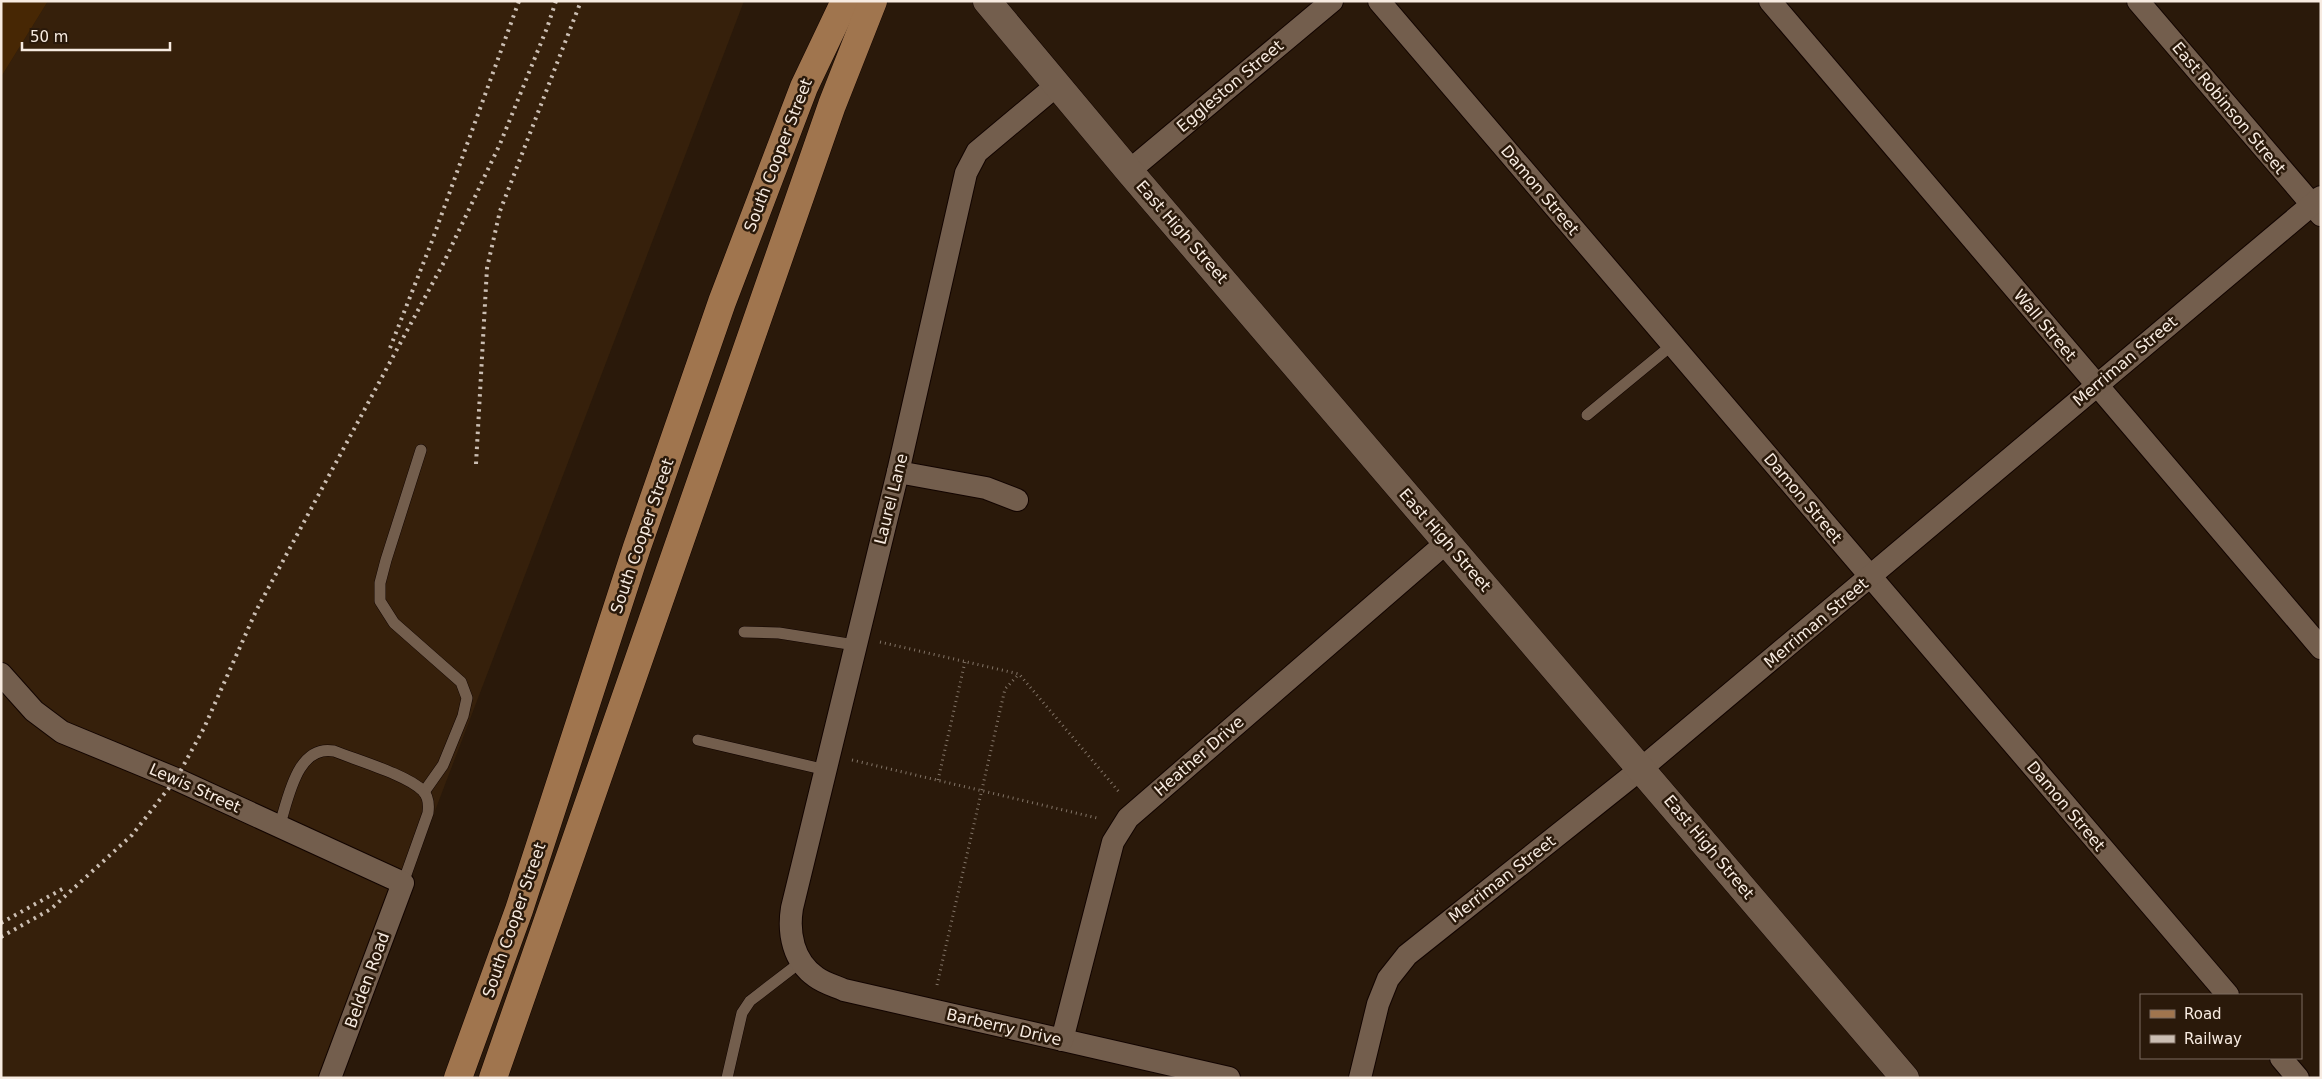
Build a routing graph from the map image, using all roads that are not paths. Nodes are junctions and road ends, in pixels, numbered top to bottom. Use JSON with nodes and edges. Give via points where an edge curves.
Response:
{"nodes":[{"id":1,"x":845,"y":1,"type":"edge"},
{"id":2,"x":872,"y":1,"type":"edge"},
{"id":3,"x":987,"y":1,"type":"edge"},
{"id":4,"x":1332,"y":1,"type":"edge"},
{"id":5,"x":1379,"y":1,"type":"edge"},
{"id":6,"x":1770,"y":1,"type":"edge"},
{"id":7,"x":2138,"y":1,"type":"edge"},
{"id":8,"x":1057,"y":85,"type":"junction"},
{"id":9,"x":1129,"y":171,"type":"junction"},
{"id":10,"x":2318,"y":206,"type":"edge"},
{"id":11,"x":1672,"y":344,"type":"junction"},
{"id":12,"x":2096,"y":385,"type":"junction"},
{"id":13,"x":1587,"y":415,"type":"dead end"},
{"id":14,"x":421,"y":450,"type":"dead end"},
{"id":15,"x":898,"y":472,"type":"junction"},
{"id":16,"x":1017,"y":500,"type":"dead end"},
{"id":17,"x":1447,"y":542,"type":"junction"},
{"id":18,"x":1870,"y":577,"type":"junction"},
{"id":19,"x":744,"y":632,"type":"dead end"},
{"id":20,"x":854,"y":645,"type":"junction"},
{"id":21,"x":2321,"y":648,"type":"edge"},
{"id":22,"x":1,"y":674,"type":"edge"},
{"id":23,"x":698,"y":740,"type":"dead end"},
{"id":24,"x":1642,"y":768,"type":"junction"},
{"id":25,"x":826,"y":770,"type":"junction"},
{"id":26,"x":424,"y":792,"type":"junction"},
{"id":27,"x":279,"y":827,"type":"junction"},
{"id":28,"x":402,"y":882,"type":"junction"},
{"id":29,"x":798,"y":955,"type":"junction"},
{"id":30,"x":2227,"y":994,"type":"edge"},
{"id":31,"x":1062,"y":1040,"type":"junction"},
{"id":32,"x":2282,"y":1059,"type":"edge"},
{"id":33,"x":330,"y":1078,"type":"edge"},
{"id":34,"x":458,"y":1078,"type":"edge"},
{"id":35,"x":493,"y":1078,"type":"edge"},
{"id":36,"x":727,"y":1078,"type":"edge"},
{"id":37,"x":1229,"y":1078,"type":"edge"},
{"id":38,"x":1360,"y":1078,"type":"edge"},
{"id":39,"x":1905,"y":1078,"type":"edge"},
{"id":40,"x":2298,"y":1078,"type":"edge"}],
"edges":[{"from":1,"to":34,"type":"main road","name":"South Cooper Street","via":[[804,87],[722,302],[519,910]]},
{"from":2,"to":35,"type":"main road","name":"South Cooper Street","via":[[832,105]]},
{"from":3,"to":8,"type":"street","name":"East High Street"},
{"from":4,"to":9,"type":"street","name":"Eggleston Street"},
{"from":5,"to":11,"type":"street","name":"Damon Street"},
{"from":6,"to":12,"type":"street","name":"Wall Street"},
{"from":7,"to":10,"type":"street","name":"East Robinson Street"},
{"from":8,"to":9,"type":"street","name":"East High Street"},
{"from":8,"to":15,"type":"street","name":"Laurel Lane","via":[[977,152],[966,173]]},
{"from":9,"to":17,"type":"street","name":"East High Street"},
{"from":10,"to":12,"type":"street","name":"Merriman Street"},
{"from":11,"to":13,"type":"lane"},
{"from":11,"to":18,"type":"street","name":"Damon Street"},
{"from":12,"to":18,"type":"street","name":"Merriman Street"},
{"from":12,"to":21,"type":"street","name":"Wall Street"},
{"from":14,"to":26,"type":"lane","via":[[386,560],[380,583],[380,602],[394,624],[461,682],[467,698],[444,765]]},
{"from":15,"to":16,"type":"street","via":[[986,488]]},
{"from":15,"to":20,"type":"street","name":"Laurel Lane"},
{"from":17,"to":24,"type":"street","name":"East High Street"},
{"from":17,"to":31,"type":"street","name":"Heather Drive","via":[[1128,818],[1113,842]]},
{"from":18,"to":24,"type":"street","name":"Merriman Street"},
{"from":18,"to":30,"type":"street","name":"Damon Street"},
{"from":19,"to":20,"type":"lane","via":[[779,633]]},
{"from":20,"to":25,"type":"street","name":"Laurel Lane"},
{"from":22,"to":27,"type":"street","name":"Lewis Street","via":[[34,710],[62,732],[176,779]]},
{"from":23,"to":25,"type":"lane"},
{"from":24,"to":38,"type":"street","name":"Merriman Street","via":[[1407,955],[1388,979],[1378,1004]]},
{"from":24,"to":39,"type":"street","name":"East High Street"},
{"from":25,"to":29,"type":"street","name":"Laurel Lane","via":[[789,923]]},
{"from":26,"to":27,"type":"lane","via":[[398,776],[334,751],[316,751],[300,768]]},
{"from":26,"to":28,"type":"lane","via":[[429,804],[428,813]]},
{"from":27,"to":28,"type":"street","name":"Lewis Street"},
{"from":28,"to":33,"type":"street","name":"Belden Road"},
{"from":29,"to":31,"type":"street","name":"Barberry Drive","via":[[816,978],[844,990]]},
{"from":29,"to":36,"type":"lane","via":[[750,1001],[742,1013]]},
{"from":31,"to":37,"type":"street","name":"Barberry Drive"},
{"from":32,"to":40,"type":"street"}]}
